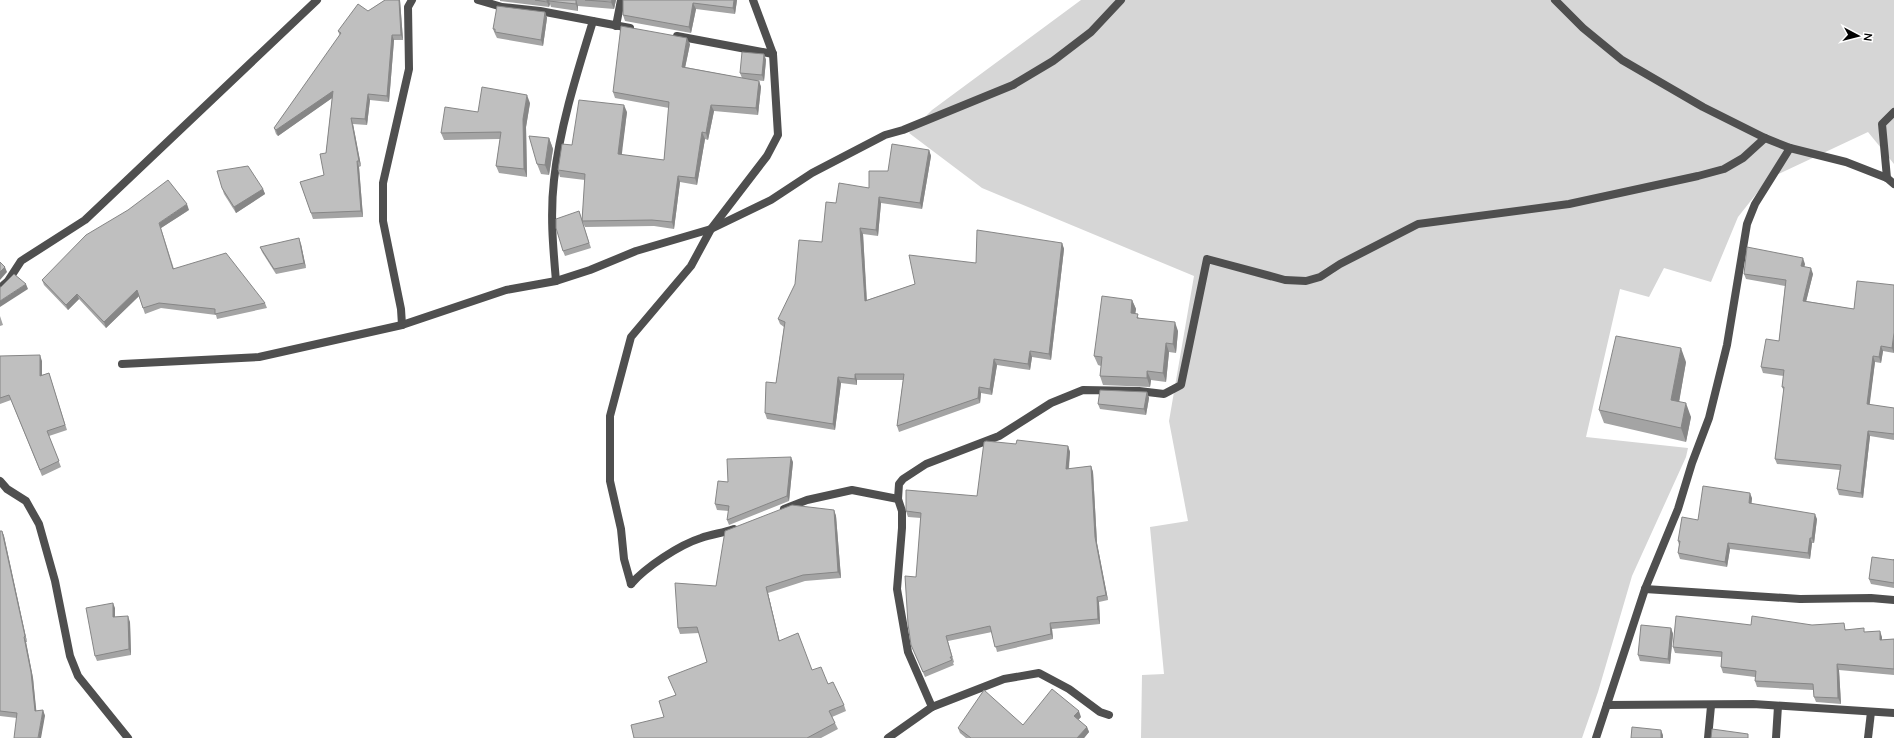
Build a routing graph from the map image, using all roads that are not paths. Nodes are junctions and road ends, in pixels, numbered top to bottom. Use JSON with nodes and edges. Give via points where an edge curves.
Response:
{"nodes":[{"id":1,"x":317,"y":0,"type":"edge"},
{"id":2,"x":412,"y":0,"type":"edge"},
{"id":3,"x":478,"y":0,"type":"edge"},
{"id":4,"x":621,"y":0,"type":"edge"},
{"id":5,"x":753,"y":0,"type":"edge"},
{"id":6,"x":1121,"y":0,"type":"edge"},
{"id":7,"x":1555,"y":0,"type":"edge"},
{"id":8,"x":593,"y":21,"type":"junction"},
{"id":9,"x":616,"y":26,"type":"junction"},
{"id":10,"x":640,"y":30,"type":"edge"},
{"id":11,"x":671,"y":35,"type":"edge"},
{"id":12,"x":773,"y":54,"type":"junction"},
{"id":13,"x":1894,"y":112,"type":"edge"},
{"id":14,"x":1765,"y":138,"type":"junction"},
{"id":15,"x":1790,"y":148,"type":"junction"},
{"id":16,"x":1887,"y":178,"type":"junction"},
{"id":17,"x":1894,"y":184,"type":"edge"},
{"id":18,"x":710,"y":228,"type":"junction"},
{"id":19,"x":556,"y":281,"type":"junction"},
{"id":20,"x":0,"y":288,"type":"edge"},
{"id":21,"x":402,"y":325,"type":"junction"},
{"id":22,"x":122,"y":364,"type":"dead end"},
{"id":23,"x":0,"y":481,"type":"edge"},
{"id":24,"x":898,"y":499,"type":"junction"},
{"id":25,"x":776,"y":512,"type":"edge"},
{"id":26,"x":742,"y":526,"type":"edge"},
{"id":27,"x":1645,"y":589,"type":"junction"},
{"id":28,"x":1894,"y":600,"type":"edge"},
{"id":29,"x":1607,"y":705,"type":"junction"},
{"id":30,"x":1711,"y":706,"type":"junction"},
{"id":31,"x":1778,"y":706,"type":"junction"},
{"id":32,"x":932,"y":707,"type":"junction"},
{"id":33,"x":1871,"y":712,"type":"junction"},
{"id":34,"x":1894,"y":714,"type":"edge"},
{"id":35,"x":1109,"y":715,"type":"dead end"},
{"id":36,"x":128,"y":738,"type":"edge"},
{"id":37,"x":888,"y":738,"type":"edge"},
{"id":38,"x":1596,"y":738,"type":"edge"},
{"id":39,"x":1708,"y":738,"type":"edge"},
{"id":40,"x":1776,"y":738,"type":"edge"},
{"id":41,"x":1868,"y":738,"type":"edge"}],
"edges":[{"from":1,"to":20,"type":"street","via":[[103,204],[85,220],[22,261]]},
{"from":2,"to":21,"type":"street","via":[[408,7],[408,69],[383,183],[383,221]]},
{"from":3,"to":8,"type":"street","via":[[502,7]]},
{"from":4,"to":9,"type":"street"},
{"from":5,"to":12,"type":"street"},
{"from":6,"to":18,"type":"street","via":[[1091,32],[1053,61],[1013,85],[910,128],[885,135],[812,173],[771,200]]},
{"from":7,"to":14,"type":"street","via":[[1583,28],[1622,60],[1703,107]]},
{"from":8,"to":9,"type":"street"},
{"from":8,"to":19,"type":"street","via":[[569,103],[554,176],[552,223]]},
{"from":9,"to":10,"type":"street"},
{"from":11,"to":12,"type":"street"},
{"from":12,"to":18,"type":"street","via":[[778,135],[767,156]]},
{"from":13,"to":16,"type":"street","via":[[1882,124]]},
{"from":14,"to":15,"type":"street"},
{"from":14,"to":24,"type":"street","via":[[1743,158],[1724,169],[1698,176],[1569,204],[1418,224],[1320,277],[1306,281],[1285,280],[1207,259],[1181,385],[1164,394],[1083,390],[1051,403],[999,436],[926,464],[899,484]]},
{"from":15,"to":16,"type":"street","via":[[1846,162]]},
{"from":15,"to":27,"type":"street","via":[[1755,204],[1747,224],[1727,346],[1709,418],[1678,509]]},
{"from":16,"to":17,"type":"street"},
{"from":18,"to":19,"type":"street","via":[[636,251]]},
{"from":18,"to":26,"type":"street","via":[[691,266],[631,337],[610,416],[610,481],[631,584],[642,572],[661,559],[700,538]]},
{"from":19,"to":21,"type":"street","via":[[506,290]]},
{"from":21,"to":22,"type":"street","via":[[259,357]]},
{"from":23,"to":36,"type":"street","via":[[7,489],[26,501],[39,524],[55,581],[70,656],[78,676]]},
{"from":24,"to":25,"type":"street","via":[[852,490],[807,500]]},
{"from":24,"to":32,"type":"street","via":[[902,511],[902,528],[897,589],[902,622],[908,652]]},
{"from":27,"to":28,"type":"street","via":[[1800,600]]},
{"from":27,"to":29,"type":"street"},
{"from":29,"to":30,"type":"street"},
{"from":29,"to":38,"type":"street"},
{"from":30,"to":31,"type":"street"},
{"from":30,"to":39,"type":"street"},
{"from":31,"to":33,"type":"street"},
{"from":31,"to":40,"type":"street"},
{"from":32,"to":35,"type":"street","via":[[1004,679],[1039,673],[1069,689],[1100,712]]},
{"from":32,"to":37,"type":"street"},
{"from":33,"to":34,"type":"street"},
{"from":33,"to":41,"type":"street"}]}
